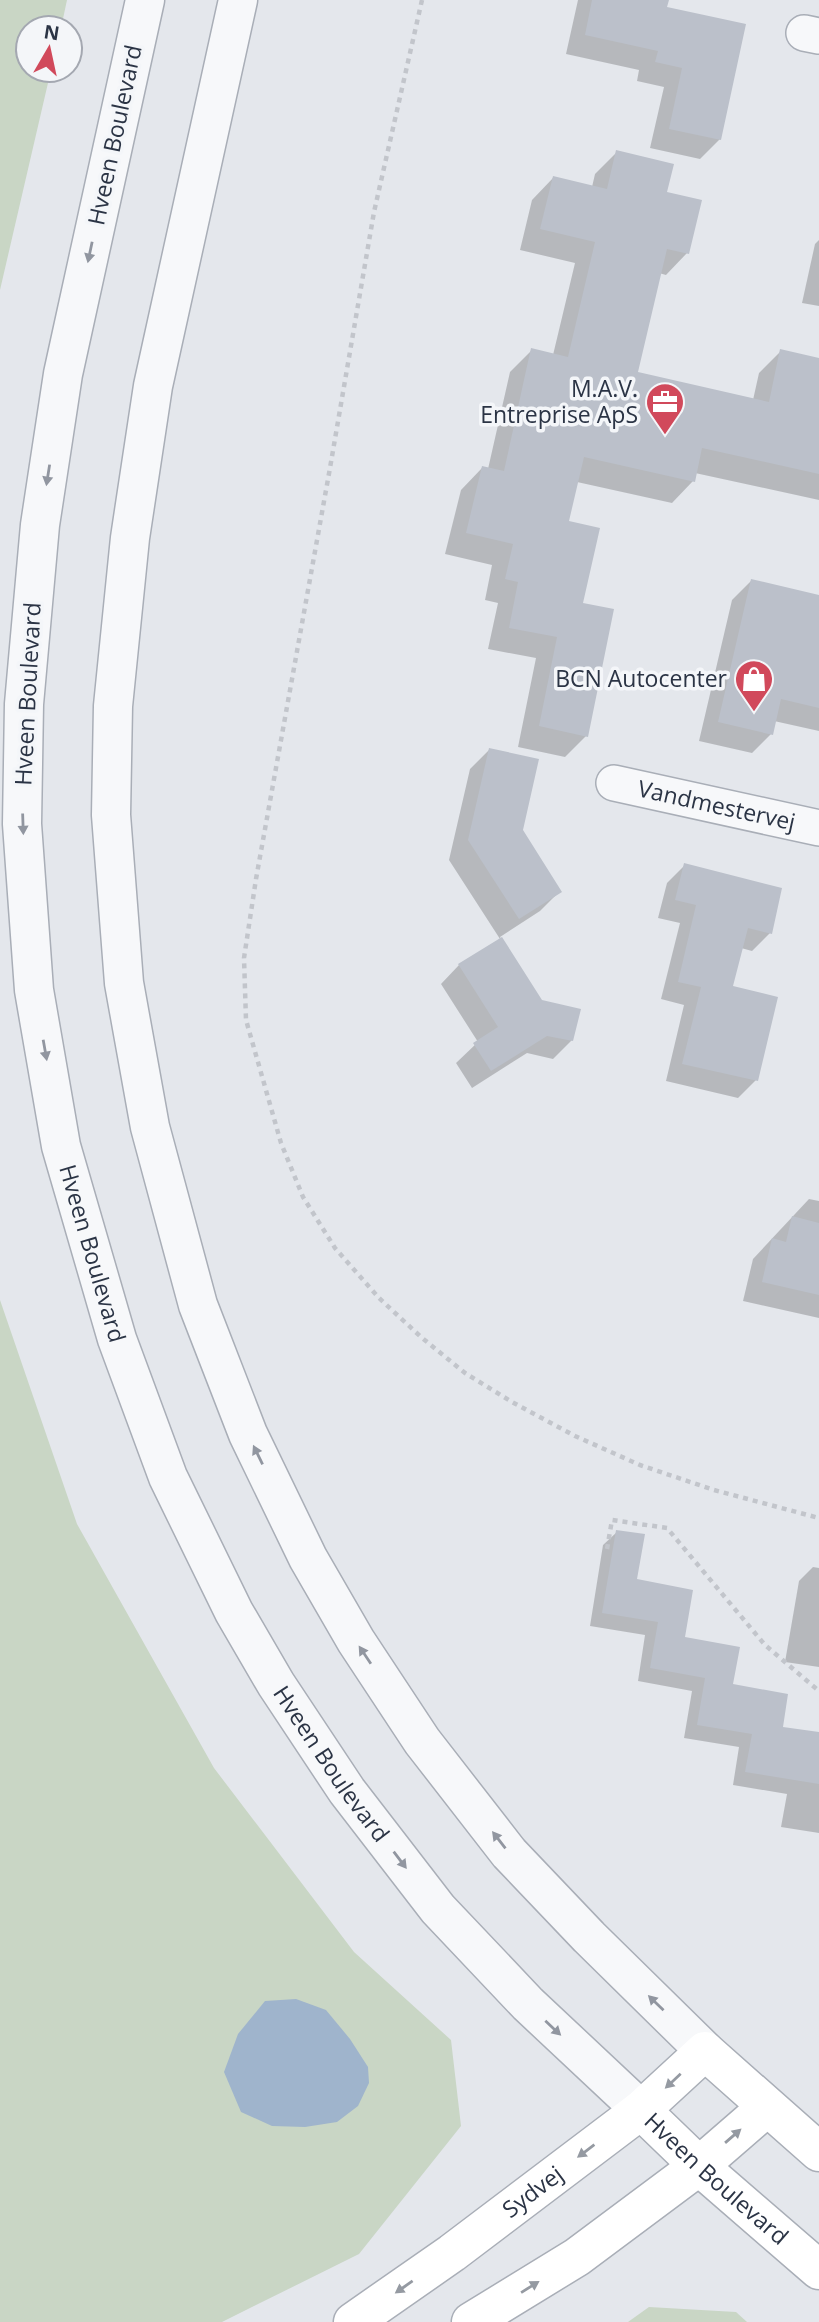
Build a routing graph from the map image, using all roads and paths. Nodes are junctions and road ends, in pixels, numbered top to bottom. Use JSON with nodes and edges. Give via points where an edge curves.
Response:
{"nodes":[{"id":1,"x":135,"y":0,"type":"edge"},
{"id":2,"x":145,"y":0,"type":"edge"},
{"id":3,"x":238,"y":0,"type":"edge"},
{"id":4,"x":422,"y":0,"type":"edge"},
{"id":5,"x":120,"y":113,"type":"junction"},
{"id":6,"x":614,"y":783,"type":"dead end"},
{"id":7,"x":819,"y":828,"type":"edge"},
{"id":8,"x":819,"y":1518,"type":"edge"},
{"id":9,"x":607,"y":1549,"type":"dead end"},
{"id":10,"x":819,"y":1691,"type":"edge"},
{"id":11,"x":705,"y":2051,"type":"junction"},
{"id":12,"x":767,"y":2107,"type":"junction"},
{"id":13,"x":641,"y":2110,"type":"junction"},
{"id":14,"x":819,"y":2152,"type":"edge"},
{"id":15,"x":699,"y":2166,"type":"junction"},
{"id":16,"x":819,"y":2270,"type":"edge"},
{"id":17,"x":353,"y":2322,"type":"edge"},
{"id":18,"x":471,"y":2322,"type":"edge"}],
"edges":[{"from":1,"to":5,"type":"street"},
{"from":2,"to":5,"type":"street","name":"Hveen Boulevard"},
{"from":11,"to":3,"type":"street","one_way":true,"via":[[509,1853],[422,1741],[356,1641],[308,1558],[247,1434],[198,1305],[150,1128],[124,983],[111,815],[113,706],[130,538],[153,386]]},
{"from":4,"to":8,"type":"path","via":[[374,212],[258,866],[244,958],[246,1020],[281,1143],[303,1198],[335,1248],[421,1337],[465,1373],[575,1436],[714,1490]]},
{"from":5,"to":13,"type":"street","name":"Hveen Boulevard","one_way":true,"via":[[64,374],[40,525],[24,704],[22,824],[34,990],[61,1146],[117,1339],[168,1476],[234,1612],[276,1684],[347,1791],[438,1909],[528,2004]]},
{"from":6,"to":7,"type":"street","name":"Vandmestervej"},
{"from":9,"to":10,"type":"path","via":[[612,1520],[667,1528],[765,1645]]},
{"from":11,"to":12,"type":"main road"},
{"from":11,"to":13,"type":"main road","name":"Sydvej","one_way":true},
{"from":12,"to":14,"type":"main road"},
{"from":15,"to":12,"type":"main road","one_way":true},
{"from":13,"to":15,"type":"main road","name":"Hveen Boulevard"},
{"from":13,"to":17,"type":"main road","name":"Sydvej","one_way":true,"via":[[453,2253]]},
{"from":15,"to":16,"type":"main road","name":"Hveen Boulevard"},
{"from":18,"to":15,"type":"main road","one_way":true,"via":[[577,2257]]}]}
